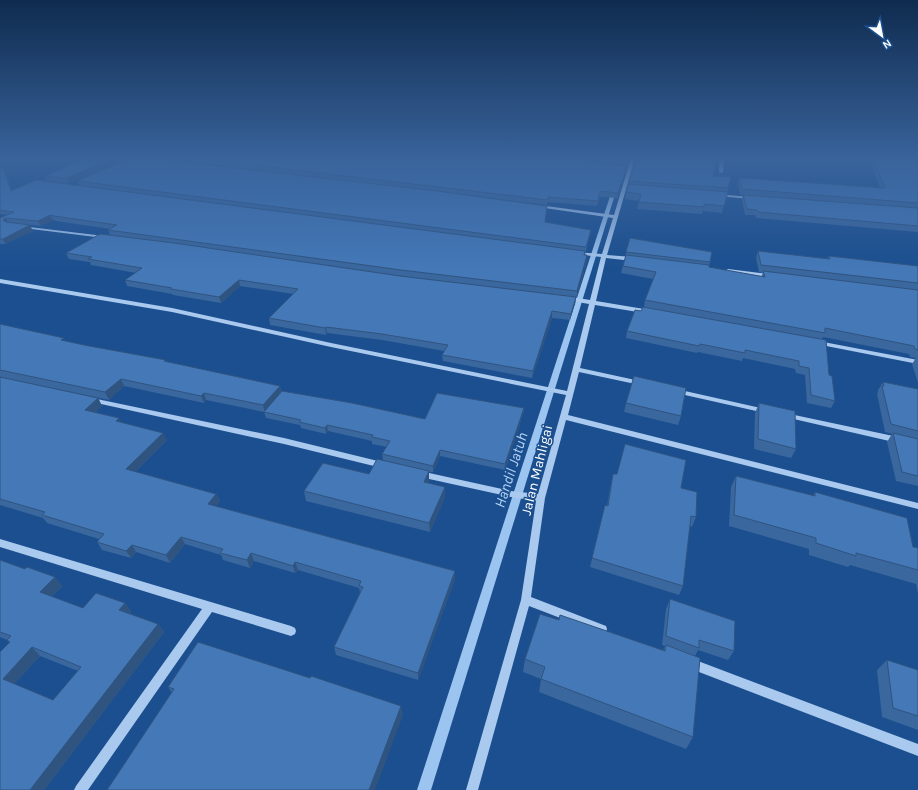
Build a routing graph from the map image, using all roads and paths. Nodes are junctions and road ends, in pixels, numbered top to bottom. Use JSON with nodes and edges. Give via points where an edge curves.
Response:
{"nodes":[{"id":1,"x":625,"y":195,"type":"edge"},
{"id":2,"x":712,"y":195,"type":"edge"},
{"id":3,"x":759,"y":199,"type":"edge"},
{"id":4,"x":532,"y":205,"type":"edge"},
{"id":5,"x":613,"y":216,"type":"junction"},
{"id":6,"x":16,"y":226,"type":"edge"},
{"id":7,"x":107,"y":238,"type":"edge"},
{"id":8,"x":566,"y":252,"type":"edge"},
{"id":9,"x":601,"y":256,"type":"junction"},
{"id":10,"x":636,"y":260,"type":"edge"},
{"id":11,"x":721,"y":270,"type":"edge"},
{"id":12,"x":775,"y":277,"type":"edge"},
{"id":13,"x":0,"y":281,"type":"edge"},
{"id":14,"x":558,"y":297,"type":"edge"},
{"id":15,"x":589,"y":301,"type":"junction"},
{"id":16,"x":655,"y":313,"type":"edge"},
{"id":17,"x":810,"y":342,"type":"edge"},
{"id":18,"x":918,"y":362,"type":"edge"},
{"id":19,"x":576,"y":369,"type":"junction"},
{"id":20,"x":646,"y":385,"type":"edge"},
{"id":21,"x":670,"y":390,"type":"edge"},
{"id":22,"x":570,"y":394,"type":"junction"},
{"id":23,"x":86,"y":399,"type":"edge"},
{"id":24,"x":770,"y":412,"type":"edge"},
{"id":25,"x":778,"y":414,"type":"edge"},
{"id":26,"x":564,"y":417,"type":"junction"},
{"id":27,"x":902,"y":441,"type":"edge"},
{"id":28,"x":390,"y":467,"type":"edge"},
{"id":29,"x":412,"y":473,"type":"edge"},
{"id":30,"x":541,"y":498,"type":"junction"},
{"id":31,"x":918,"y":506,"type":"edge"},
{"id":32,"x":0,"y":543,"type":"edge"},
{"id":33,"x":526,"y":600,"type":"junction"},
{"id":34,"x":210,"y":606,"type":"junction"},
{"id":35,"x":291,"y":631,"type":"dead end"},
{"id":36,"x":614,"y":634,"type":"edge"},
{"id":37,"x":681,"y":660,"type":"edge"},
{"id":38,"x":918,"y":750,"type":"edge"},
{"id":39,"x":80,"y":790,"type":"edge"},
{"id":40,"x":472,"y":790,"type":"edge"}],
"edges":[{"from":1,"to":5,"type":"street","name":"Jalan Mahligai"},
{"from":2,"to":3,"type":"street"},
{"from":4,"to":5,"type":"street"},
{"from":5,"to":9,"type":"street","name":"Jalan Mahligai"},
{"from":6,"to":7,"type":"street"},
{"from":8,"to":9,"type":"street"},
{"from":9,"to":10,"type":"street"},
{"from":9,"to":15,"type":"street","name":"Jalan Mahligai"},
{"from":11,"to":12,"type":"street"},
{"from":13,"to":22,"type":"street","via":[[172,310]]},
{"from":14,"to":15,"type":"street"},
{"from":15,"to":16,"type":"street"},
{"from":15,"to":19,"type":"street","name":"Jalan Mahligai"},
{"from":17,"to":18,"type":"street"},
{"from":19,"to":20,"type":"street"},
{"from":19,"to":22,"type":"street","name":"Jalan Mahligai"},
{"from":21,"to":24,"type":"street"},
{"from":22,"to":26,"type":"street","name":"Jalan Mahligai"},
{"from":23,"to":28,"type":"street","via":[[284,441]]},
{"from":25,"to":27,"type":"street"},
{"from":26,"to":30,"type":"street","name":"Jalan Mahligai"},
{"from":26,"to":31,"type":"street"},
{"from":29,"to":30,"type":"street"},
{"from":30,"to":33,"type":"street","name":"Jalan Mahligai"},
{"from":32,"to":34,"type":"street"},
{"from":33,"to":36,"type":"street"},
{"from":33,"to":40,"type":"street","name":"Jalan Mahligai"},
{"from":34,"to":35,"type":"street"},
{"from":34,"to":39,"type":"street"},
{"from":37,"to":38,"type":"street"}]}
